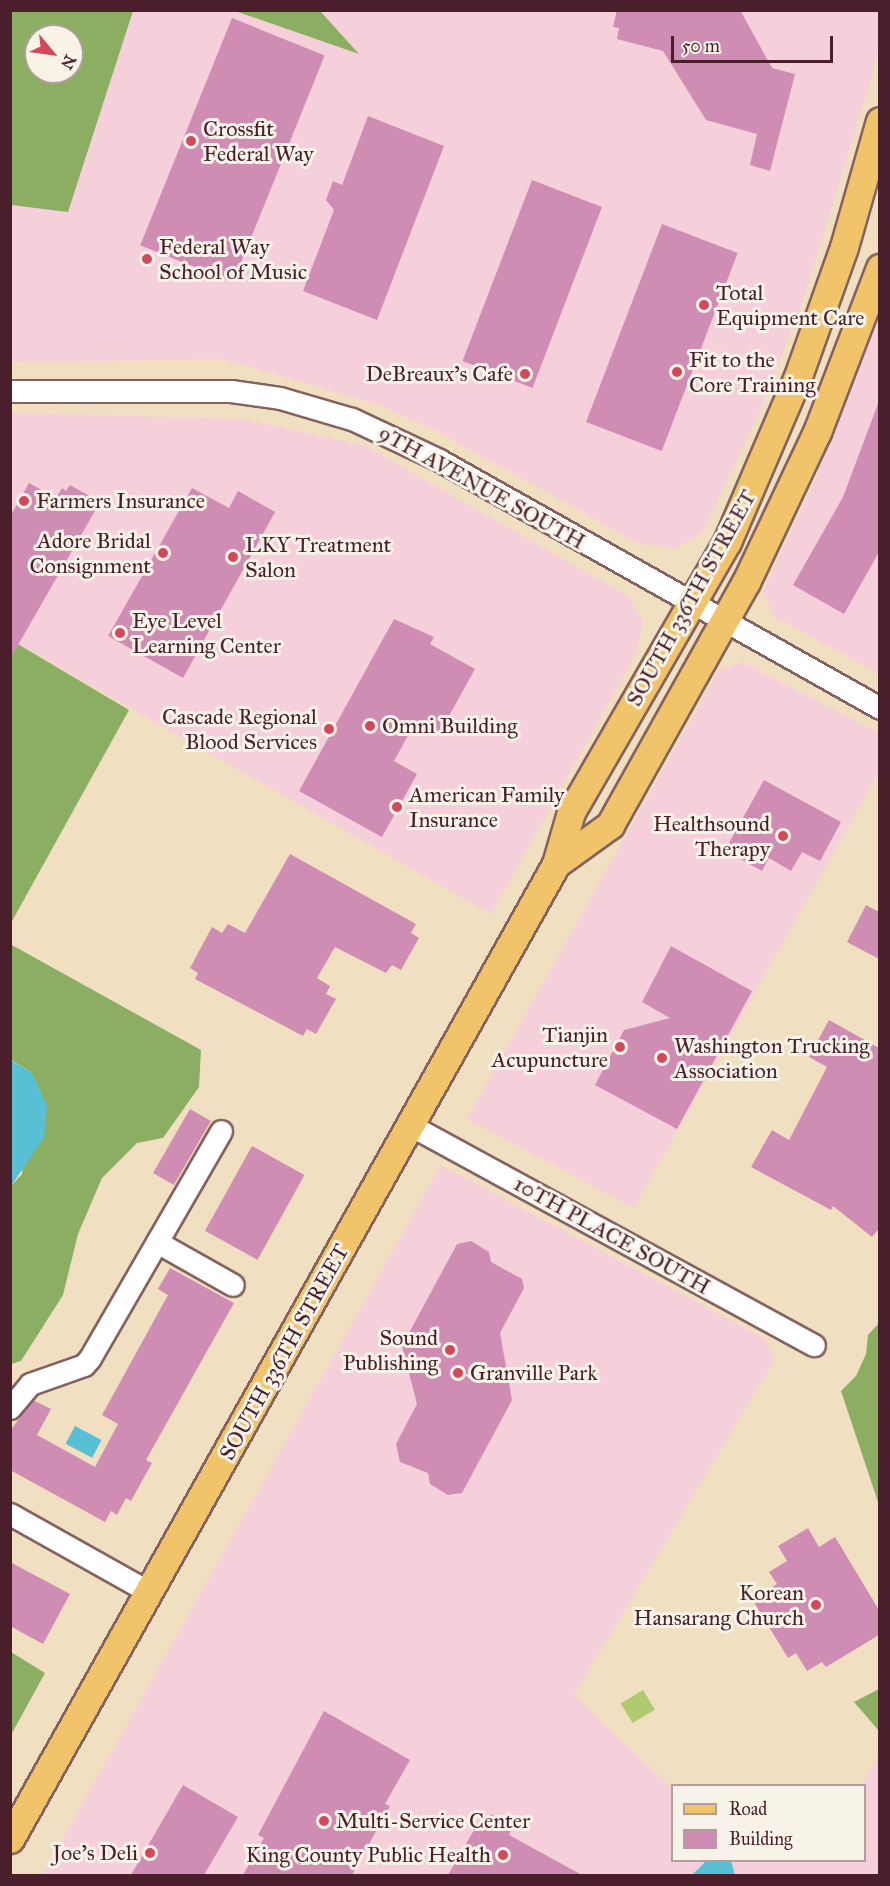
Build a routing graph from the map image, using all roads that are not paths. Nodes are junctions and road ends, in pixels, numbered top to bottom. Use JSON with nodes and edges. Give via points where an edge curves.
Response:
{"nodes":[{"id":1,"x":879,"y":121,"type":"edge"},
{"id":2,"x":879,"y":268,"type":"edge"},
{"id":3,"x":10,"y":391,"type":"edge"},
{"id":4,"x":691,"y":603,"type":"junction"},
{"id":5,"x":723,"y":622,"type":"junction"},
{"id":6,"x":879,"y":708,"type":"edge"},
{"id":7,"x":556,"y":864,"type":"junction"},
{"id":8,"x":410,"y":1125,"type":"junction"},
{"id":9,"x":220,"y":1131,"type":"dead end"},
{"id":10,"x":157,"y":1242,"type":"junction"},
{"id":11,"x":233,"y":1285,"type":"dead end"},
{"id":12,"x":814,"y":1344,"type":"dead end"},
{"id":13,"x":10,"y":1408,"type":"edge"},
{"id":14,"x":10,"y":1514,"type":"edge"},
{"id":15,"x":149,"y":1592,"type":"junction"},
{"id":16,"x":10,"y":1839,"type":"edge"}],
"edges":[{"from":1,"to":4,"type":"main road","name":"SOUTH 336TH STREET","via":[[844,247],[771,447],[727,542]]},
{"from":2,"to":5,"type":"main road","name":"SOUTH 336TH STREET","via":[[817,432],[782,510]]},
{"from":3,"to":4,"type":"street","name":"9TH AVENUE SOUTH","via":[[211,389],[312,406],[409,443]]},
{"from":4,"to":5,"type":"street","name":"9TH AVENUE SOUTH"},
{"from":4,"to":7,"type":"main road","name":"SOUTH 336TH STREET","via":[[571,812]]},
{"from":5,"to":6,"type":"street","name":"9TH AVENUE SOUTH"},
{"from":5,"to":7,"type":"main road","name":"SOUTH 336TH STREET","via":[[610,825]]},
{"from":7,"to":8,"type":"main road","name":"SOUTH 336TH STREET"},
{"from":8,"to":12,"type":"street","name":"10TH PLACE SOUTH"},
{"from":8,"to":15,"type":"main road","name":"SOUTH 336TH STREET"},
{"from":9,"to":10,"type":"street"},
{"from":10,"to":11,"type":"street"},
{"from":10,"to":13,"type":"street","via":[[84,1365],[30,1384]]},
{"from":14,"to":15,"type":"street"},
{"from":15,"to":16,"type":"main road","name":"SOUTH 336TH STREET"}]}
